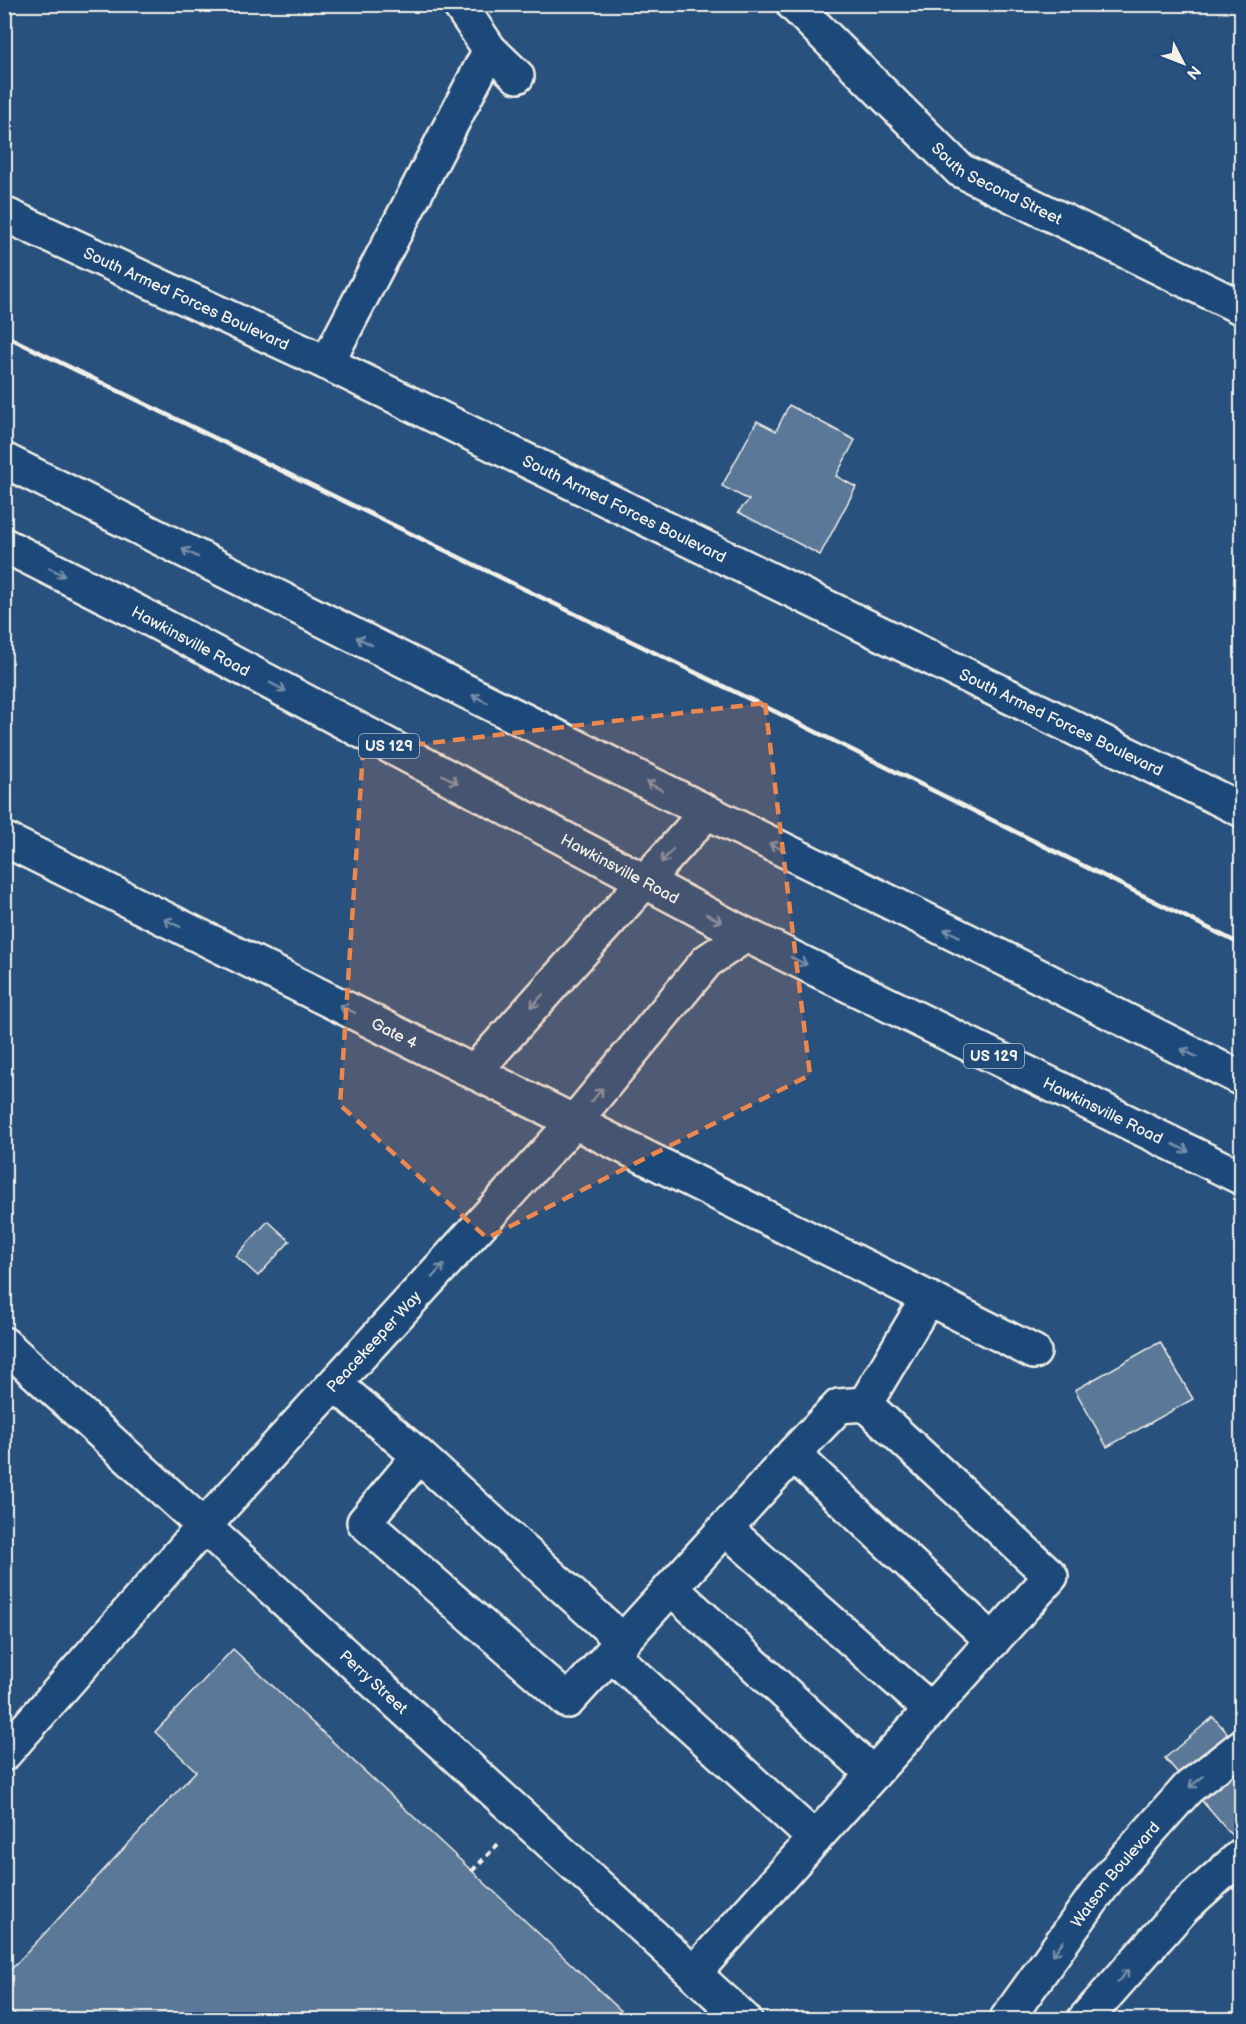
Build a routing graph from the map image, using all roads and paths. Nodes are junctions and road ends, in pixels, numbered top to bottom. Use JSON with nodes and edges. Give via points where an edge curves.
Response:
{"nodes":[{"id":1,"x":459,"y":4,"type":"edge"},
{"id":2,"x":793,"y":4,"type":"edge"},
{"id":3,"x":490,"y":50,"type":"junction"},
{"id":4,"x":517,"y":76,"type":"dead end"},
{"id":5,"x":4,"y":214,"type":"edge"},
{"id":6,"x":1242,"y":308,"type":"edge"},
{"id":7,"x":327,"y":363,"type":"junction"},
{"id":8,"x":4,"y":460,"type":"edge"},
{"id":9,"x":4,"y":545,"type":"edge"},
{"id":10,"x":1242,"y":810,"type":"edge"},
{"id":11,"x":706,"y":812,"type":"junction"},
{"id":12,"x":4,"y":839,"type":"edge"},
{"id":13,"x":644,"y":882,"type":"junction"},
{"id":14,"x":746,"y":935,"type":"junction"},
{"id":15,"x":474,"y":1072,"type":"junction"},
{"id":16,"x":1242,"y":1079,"type":"edge"},
{"id":17,"x":574,"y":1122,"type":"junction"},
{"id":18,"x":1242,"y":1178,"type":"edge"},
{"id":19,"x":928,"y":1298,"type":"junction"},
{"id":20,"x":4,"y":1344,"type":"edge"},
{"id":21,"x":1034,"y":1352,"type":"dead end"},
{"id":22,"x":338,"y":1380,"type":"junction"},
{"id":23,"x":865,"y":1404,"type":"junction"},
{"id":24,"x":793,"y":1454,"type":"junction"},
{"id":25,"x":419,"y":1456,"type":"junction"},
{"id":26,"x":205,"y":1525,"type":"junction"},
{"id":27,"x":725,"y":1528,"type":"junction"},
{"id":28,"x":671,"y":1588,"type":"junction"},
{"id":29,"x":993,"y":1641,"type":"junction"},
{"id":30,"x":617,"y":1647,"type":"junction"},
{"id":31,"x":931,"y":1710,"type":"junction"},
{"id":32,"x":1242,"y":1746,"type":"edge"},
{"id":33,"x":4,"y":1754,"type":"edge"},
{"id":34,"x":873,"y":1774,"type":"junction"},
{"id":35,"x":507,"y":1836,"type":"dead end"},
{"id":36,"x":815,"y":1839,"type":"junction"},
{"id":37,"x":1242,"y":1855,"type":"edge"},
{"id":38,"x":472,"y":1871,"type":"dead end"},
{"id":39,"x":695,"y":1972,"type":"junction"},
{"id":40,"x":745,"y":2019,"type":"edge"},
{"id":41,"x":1006,"y":2019,"type":"edge"},
{"id":42,"x":1084,"y":2019,"type":"edge"}],
"edges":[{"from":1,"to":3,"type":"street"},
{"from":2,"to":6,"type":"street","name":"South Second Street","via":[[960,170]]},
{"from":3,"to":4,"type":"street"},
{"from":3,"to":7,"type":"street"},
{"from":5,"to":7,"type":"street","name":"South Armed Forces Boulevard"},
{"from":7,"to":10,"type":"street","name":"South Armed Forces Boulevard"},
{"from":11,"to":8,"type":"street","one_way":true},
{"from":9,"to":13,"type":"street","name":"Hawkinsville Road","number":"US 129","one_way":true},
{"from":11,"to":13,"type":"street","one_way":true},
{"from":16,"to":11,"type":"street","one_way":true},
{"from":15,"to":12,"type":"street","name":"Gate 4","one_way":true},
{"from":13,"to":14,"type":"street","name":"Hawkinsville Road","number":"US 129","one_way":true},
{"from":13,"to":15,"type":"street","one_way":true},
{"from":17,"to":14,"type":"street","name":"Peacekeeper Way","one_way":true,"via":[[707,961]]},
{"from":14,"to":18,"type":"street","name":"Hawkinsville Road","number":"US 129","one_way":true},
{"from":15,"to":17,"type":"street","name":"Gate 4"},
{"from":17,"to":19,"type":"street","name":"Gate 4"},
{"from":22,"to":17,"type":"street","name":"Peacekeeper Way","one_way":true},
{"from":19,"to":21,"type":"street","name":"Gate 4"},
{"from":19,"to":23,"type":"street"},
{"from":20,"to":26,"type":"street","name":"Perry Street"},
{"from":22,"to":25,"type":"street"},
{"from":22,"to":26,"type":"street","name":"Peacekeeper Way"},
{"from":23,"to":24,"type":"street","via":[[839,1406]]},
{"from":23,"to":29,"type":"street","via":[[1051,1576]]},
{"from":24,"to":27,"type":"street"},
{"from":24,"to":29,"type":"street"},
{"from":25,"to":30,"type":"street"},
{"from":25,"to":30,"type":"street","via":[[364,1522],[568,1701]]},
{"from":26,"to":33,"type":"street","name":"Peacekeeper Way"},
{"from":26,"to":39,"type":"street","name":"Perry Street"},
{"from":27,"to":28,"type":"street"},
{"from":27,"to":31,"type":"street"},
{"from":28,"to":30,"type":"street"},
{"from":28,"to":34,"type":"street"},
{"from":29,"to":31,"type":"street"},
{"from":30,"to":36,"type":"street"},
{"from":31,"to":34,"type":"street"},
{"from":32,"to":41,"type":"street","name":"Watson Boulevard","one_way":true,"via":[[1188,1788],[1108,1878]]},
{"from":34,"to":36,"type":"street"},
{"from":35,"to":38,"type":"path"},
{"from":36,"to":39,"type":"street"},
{"from":42,"to":37,"type":"street","one_way":true,"via":[[1184,1907]]},
{"from":39,"to":40,"type":"street","name":"Perry Street"}]}
